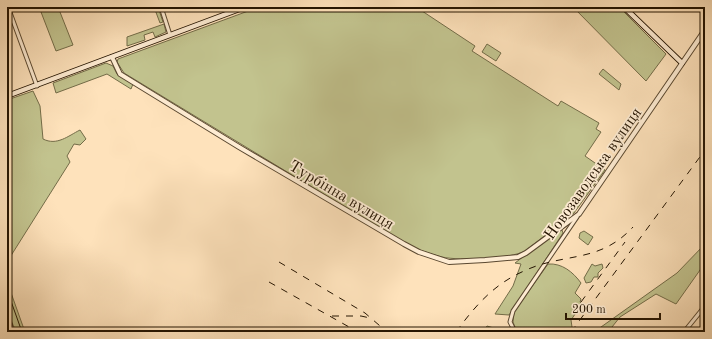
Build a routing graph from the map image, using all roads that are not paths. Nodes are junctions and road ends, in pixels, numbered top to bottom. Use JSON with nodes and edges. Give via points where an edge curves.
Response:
{"nodes":[{"id":1,"x":8,"y":7,"type":"edge"},
{"id":2,"x":161,"y":7,"type":"edge"},
{"id":3,"x":245,"y":7,"type":"edge"},
{"id":4,"x":624,"y":7,"type":"edge"},
{"id":5,"x":705,"y":30,"type":"edge"},
{"id":6,"x":170,"y":35,"type":"junction"},
{"id":7,"x":112,"y":57,"type":"junction"},
{"id":8,"x":682,"y":63,"type":"junction"},
{"id":9,"x":36,"y":86,"type":"junction"},
{"id":10,"x":7,"y":96,"type":"edge"},
{"id":11,"x":579,"y":214,"type":"junction"},
{"id":12,"x":705,"y":306,"type":"edge"},
{"id":13,"x":7,"y":317,"type":"edge"},
{"id":14,"x":12,"y":332,"type":"edge"},
{"id":15,"x":515,"y":332,"type":"edge"},
{"id":16,"x":684,"y":332,"type":"edge"}],
"edges":[{"from":1,"to":9,"type":"street"},
{"from":2,"to":6,"type":"street"},
{"from":3,"to":6,"type":"main road"},
{"from":4,"to":8,"type":"main road"},
{"from":5,"to":8,"type":"street","name":"Новозаводська вулиця"},
{"from":6,"to":7,"type":"main road"},
{"from":7,"to":9,"type":"main road"},
{"from":7,"to":11,"type":"street","name":"Турбінна вулиця","via":[[120,74],[162,101],[404,244],[434,258],[449,262],[518,257]]},
{"from":8,"to":11,"type":"street","name":"Новозаводська вулиця"},
{"from":9,"to":10,"type":"main road"},
{"from":11,"to":15,"type":"street","name":"Новозаводська вулиця","via":[[513,311],[510,322]]},
{"from":12,"to":16,"type":"street"},
{"from":13,"to":14,"type":"main road"}]}
